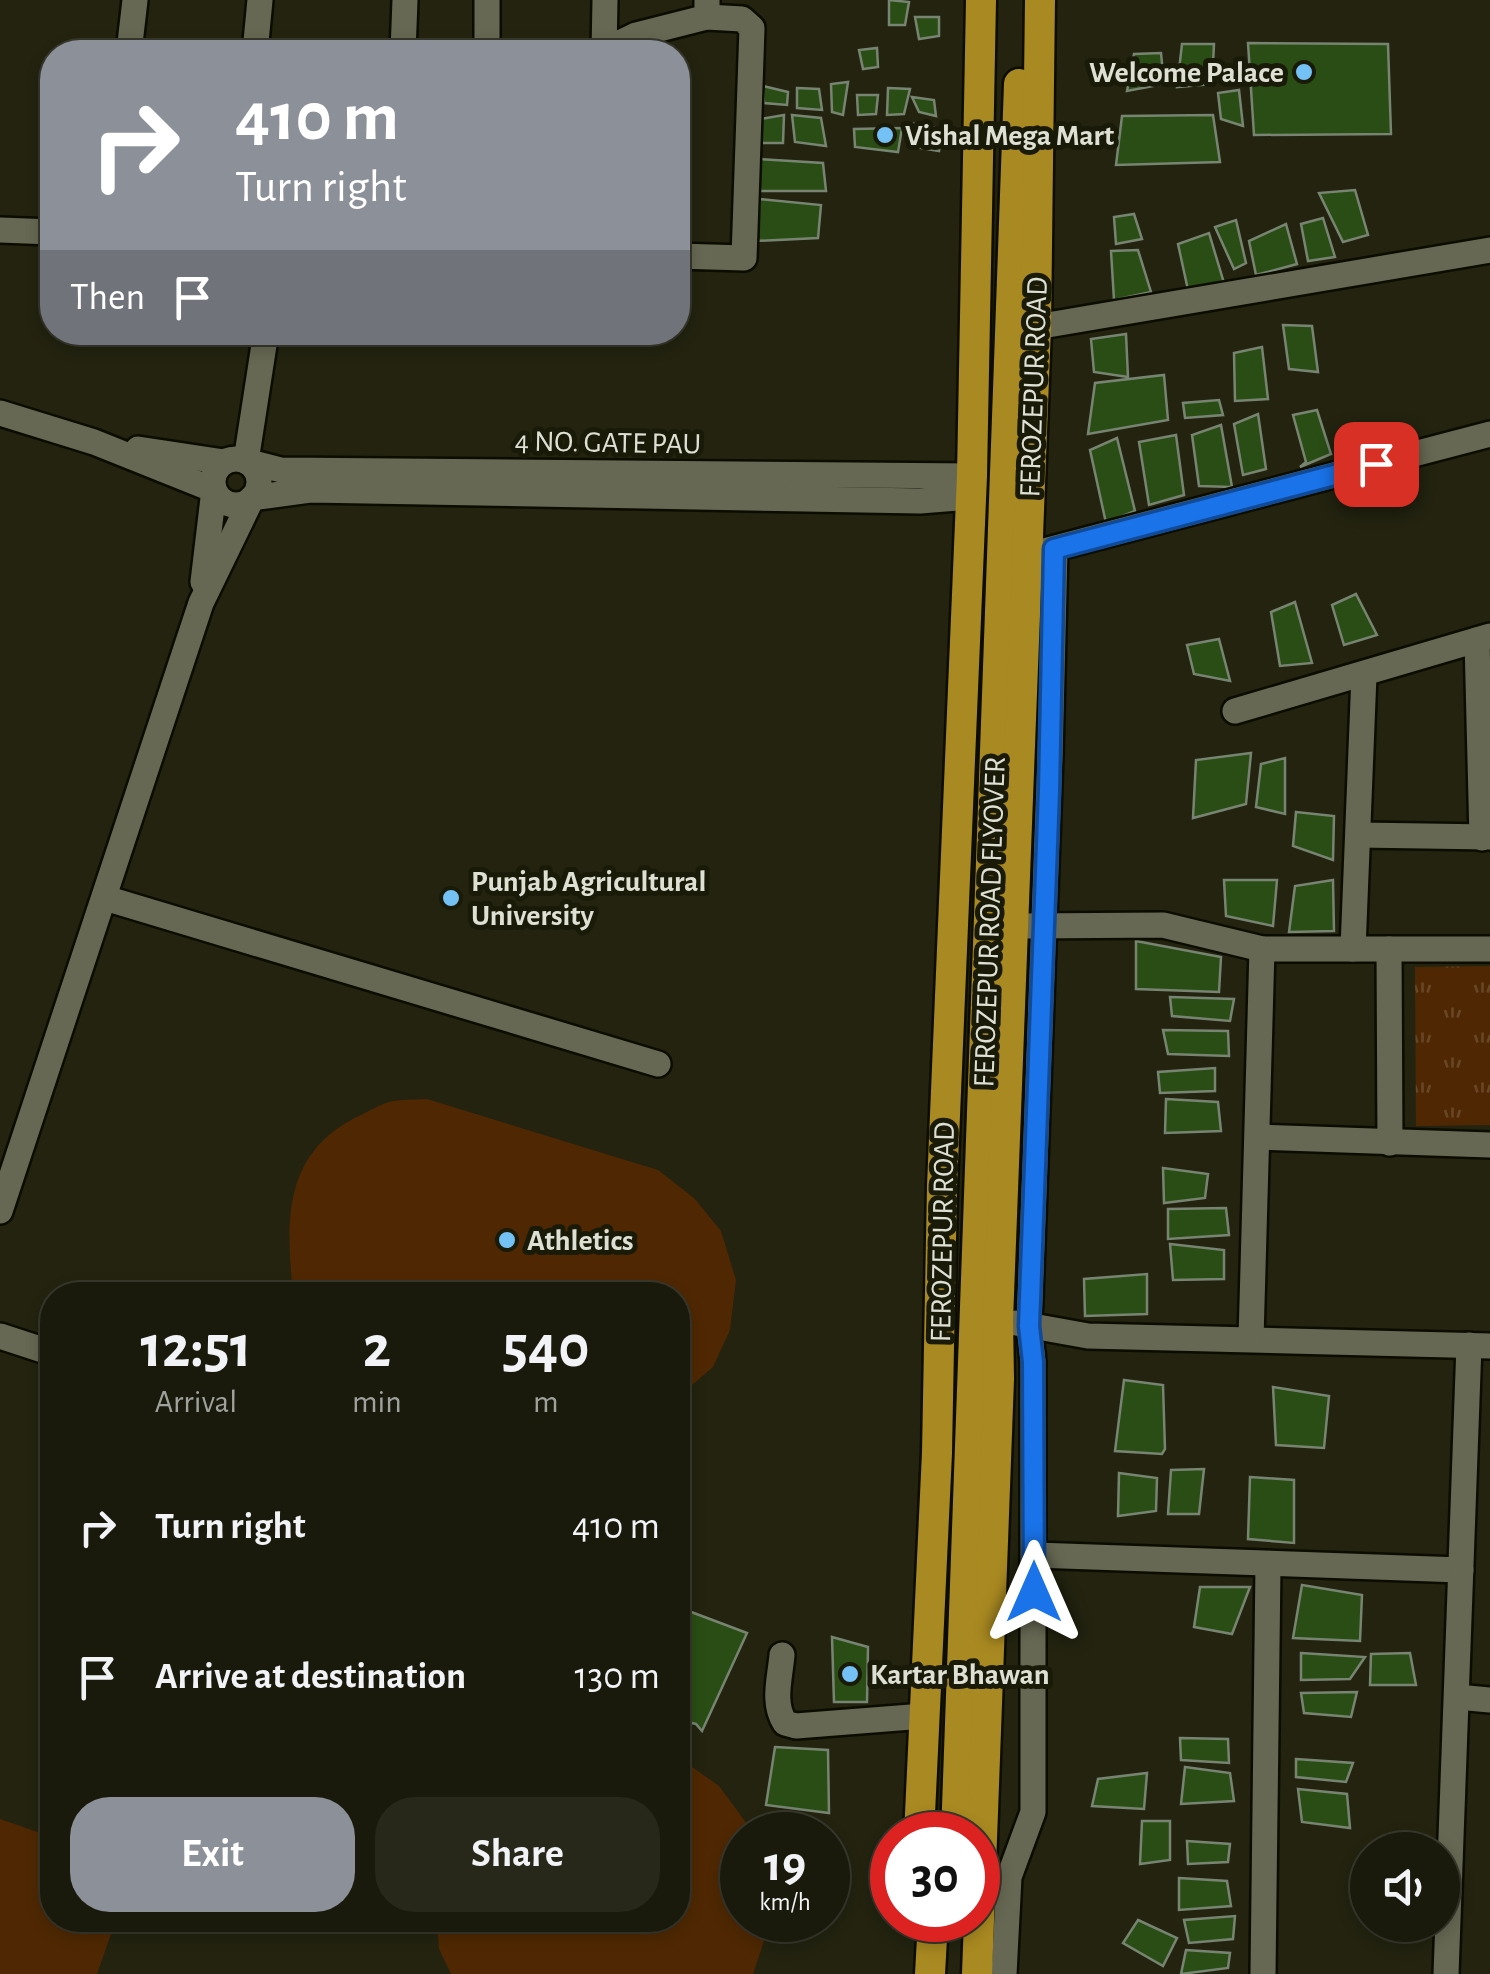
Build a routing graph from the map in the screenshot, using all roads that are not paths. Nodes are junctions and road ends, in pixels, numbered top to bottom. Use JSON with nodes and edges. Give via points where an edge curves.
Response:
{"nodes":[{"id":1,"x":135,"y":0,"type":"edge"},
{"id":2,"x":260,"y":0,"type":"edge"},
{"id":3,"x":405,"y":0,"type":"edge"},
{"id":4,"x":487,"y":0,"type":"edge"},
{"id":5,"x":605,"y":0,"type":"edge"},
{"id":6,"x":1011,"y":4,"type":"edge"},
{"id":7,"x":707,"y":8,"type":"edge"},
{"id":8,"x":131,"y":40,"type":"edge"},
{"id":9,"x":257,"y":40,"type":"edge"},
{"id":10,"x":403,"y":40,"type":"edge"},
{"id":11,"x":487,"y":40,"type":"edge"},
{"id":12,"x":603,"y":40,"type":"edge"},
{"id":13,"x":643,"y":40,"type":"edge"},
{"id":14,"x":0,"y":230,"type":"edge"},
{"id":15,"x":40,"y":232,"type":"edge"},
{"id":16,"x":1490,"y":250,"type":"edge"},
{"id":17,"x":690,"y":256,"type":"edge"},
{"id":18,"x":1036,"y":328,"type":"junction"},
{"id":19,"x":263,"y":345,"type":"edge"},
{"id":20,"x":0,"y":413,"type":"edge"},
{"id":21,"x":1490,"y":434,"type":"edge"},
{"id":22,"x":94,"y":442,"type":"junction"},
{"id":23,"x":235,"y":462,"type":"junction"},
{"id":24,"x":971,"y":487,"type":"junction"},
{"id":25,"x":214,"y":490,"type":"junction"},
{"id":26,"x":252,"y":498,"type":"junction"},
{"id":27,"x":1041,"y":552,"type":"junction"},
{"id":28,"x":200,"y":603,"type":"junction"},
{"id":29,"x":1484,"y":638,"type":"edge"},
{"id":30,"x":1364,"y":676,"type":"junction"},
{"id":31,"x":1235,"y":711,"type":"dead end"},
{"id":32,"x":1359,"y":836,"type":"junction"},
{"id":33,"x":1486,"y":837,"type":"edge"},
{"id":34,"x":105,"y":898,"type":"junction"},
{"id":35,"x":1013,"y":926,"type":"junction"},
{"id":36,"x":1044,"y":926,"type":"junction"},
{"id":37,"x":1262,"y":949,"type":"junction"},
{"id":38,"x":1353,"y":949,"type":"junction"},
{"id":39,"x":1389,"y":949,"type":"junction"},
{"id":40,"x":1490,"y":949,"type":"edge"},
{"id":41,"x":658,"y":1064,"type":"dead end"},
{"id":42,"x":1258,"y":1136,"type":"junction"},
{"id":43,"x":11,"y":1139,"type":"edge"},
{"id":44,"x":1390,"y":1143,"type":"junction"},
{"id":45,"x":1490,"y":1145,"type":"edge"},
{"id":46,"x":0,"y":1212,"type":"edge"},
{"id":47,"x":998,"y":1320,"type":"junction"},
{"id":48,"x":1029,"y":1326,"type":"junction"},
{"id":49,"x":0,"y":1336,"type":"edge"},
{"id":50,"x":1088,"y":1336,"type":"junction"},
{"id":51,"x":1251,"y":1339,"type":"junction"},
{"id":52,"x":1480,"y":1345,"type":"edge"},
{"id":53,"x":40,"y":1349,"type":"edge"},
{"id":54,"x":1033,"y":1362,"type":"junction"},
{"id":55,"x":999,"y":1379,"type":"junction"},
{"id":56,"x":1035,"y":1556,"type":"junction"},
{"id":57,"x":1268,"y":1564,"type":"junction"},
{"id":58,"x":1461,"y":1570,"type":"junction"},
{"id":59,"x":782,"y":1654,"type":"dead end"},
{"id":60,"x":1457,"y":1697,"type":"junction"},
{"id":61,"x":1490,"y":1700,"type":"edge"},
{"id":62,"x":924,"y":1716,"type":"junction"},
{"id":63,"x":921,"y":1812,"type":"edge"},
{"id":64,"x":938,"y":1812,"type":"edge"},
{"id":65,"x":969,"y":1812,"type":"edge"},
{"id":66,"x":970,"y":1812,"type":"edge"},
{"id":67,"x":1000,"y":1869,"type":"edge"},
{"id":68,"x":1008,"y":1878,"type":"junction"},
{"id":69,"x":915,"y":1942,"type":"edge"},
{"id":70,"x":932,"y":1942,"type":"edge"},
{"id":71,"x":951,"y":1942,"type":"edge"},
{"id":72,"x":975,"y":1942,"type":"edge"},
{"id":73,"x":913,"y":1974,"type":"edge"},
{"id":74,"x":930,"y":1974,"type":"edge"},
{"id":75,"x":950,"y":1974,"type":"edge"},
{"id":76,"x":977,"y":1974,"type":"edge"},
{"id":77,"x":1004,"y":1974,"type":"edge"},
{"id":78,"x":1264,"y":1974,"type":"edge"},
{"id":79,"x":1446,"y":1974,"type":"edge"}],
"edges":[{"from":1,"to":8,"type":"street"},
{"from":2,"to":9,"type":"street"},
{"from":3,"to":10,"type":"street"},
{"from":4,"to":11,"type":"street"},
{"from":5,"to":12,"type":"street"},
{"from":6,"to":18,"type":"main road","name":"FEROZEPUR ROAD"},
{"from":6,"to":24,"type":"main road","name":"FEROZEPUR ROAD"},
{"from":6,"to":64,"type":"main road","name":"FEROZEPUR ROAD FLYOVER","via":[[966,927]]},
{"from":6,"to":65,"type":"main road","name":"FEROZEPUR ROAD FLYOVER","via":[[977,1232]]},
{"from":7,"to":13,"type":"street"},
{"from":7,"to":17,"type":"street","via":[[752,28],[744,258]]},
{"from":14,"to":15,"type":"street"},
{"from":16,"to":18,"type":"street"},
{"from":18,"to":27,"type":"main road","name":"FEROZEPUR ROAD"},
{"from":19,"to":23,"type":"street"},
{"from":20,"to":22,"type":"street"},
{"from":21,"to":27,"type":"street"},
{"from":22,"to":23,"type":"street","name":"4 NO. GATE PAU"},
{"from":22,"to":25,"type":"street"},
{"from":23,"to":24,"type":"street","name":"4 NO. GATE PAU","via":[[305,472]]},
{"from":23,"to":25,"type":"street","via":[[214,474]]},
{"from":23,"to":26,"type":"street","via":[[258,478]]},
{"from":24,"to":26,"type":"street","name":"4 NO. GATE PAU","via":[[920,500],[310,490]]},
{"from":24,"to":62,"type":"main road","name":"FEROZEPUR ROAD"},
{"from":25,"to":26,"type":"street","via":[[232,504]]},
{"from":25,"to":28,"type":"street"},
{"from":26,"to":28,"type":"street"},
{"from":27,"to":35,"type":"main road","name":"FEROZEPUR ROAD"},
{"from":27,"to":36,"type":"street"},
{"from":28,"to":34,"type":"street"},
{"from":29,"to":30,"type":"street"},
{"from":29,"to":33,"type":"street"},
{"from":30,"to":31,"type":"street"},
{"from":30,"to":32,"type":"street"},
{"from":32,"to":33,"type":"street"},
{"from":32,"to":38,"type":"street"},
{"from":34,"to":41,"type":"street"},
{"from":34,"to":43,"type":"street"},
{"from":35,"to":36,"type":"street"},
{"from":35,"to":47,"type":"main road","name":"FEROZEPUR ROAD"},
{"from":36,"to":37,"type":"street","via":[[1163,925]]},
{"from":36,"to":48,"type":"street"},
{"from":37,"to":38,"type":"street"},
{"from":37,"to":42,"type":"street"},
{"from":38,"to":39,"type":"street"},
{"from":39,"to":40,"type":"street"},
{"from":39,"to":44,"type":"street"},
{"from":42,"to":44,"type":"street"},
{"from":42,"to":51,"type":"street"},
{"from":43,"to":46,"type":"street"},
{"from":44,"to":45,"type":"street"},
{"from":47,"to":48,"type":"street"},
{"from":47,"to":55,"type":"main road","name":"FEROZEPUR ROAD"},
{"from":48,"to":50,"type":"street"},
{"from":48,"to":54,"type":"street"},
{"from":49,"to":53,"type":"street"},
{"from":50,"to":51,"type":"street"},
{"from":50,"to":54,"type":"street"},
{"from":51,"to":52,"type":"street"},
{"from":52,"to":58,"type":"street"},
{"from":54,"to":55,"type":"street"},
{"from":54,"to":56,"type":"street"},
{"from":55,"to":66,"type":"main road","name":"FEROZEPUR ROAD"},
{"from":56,"to":57,"type":"street"},
{"from":56,"to":68,"type":"street","via":[[1034,1812]]},
{"from":57,"to":58,"type":"street"},
{"from":57,"to":78,"type":"street"},
{"from":58,"to":60,"type":"street"},
{"from":59,"to":62,"type":"street","via":[[777,1702],[785,1723]]},
{"from":60,"to":61,"type":"street"},
{"from":60,"to":79,"type":"street"},
{"from":62,"to":63,"type":"main road","name":"FEROZEPUR ROAD"},
{"from":67,"to":68,"type":"street"},
{"from":68,"to":77,"type":"street"},
{"from":69,"to":73,"type":"main road"},
{"from":70,"to":74,"type":"main road"},
{"from":71,"to":75,"type":"main road"},
{"from":72,"to":76,"type":"main road","name":"FEROZEPUR ROAD"}]}
